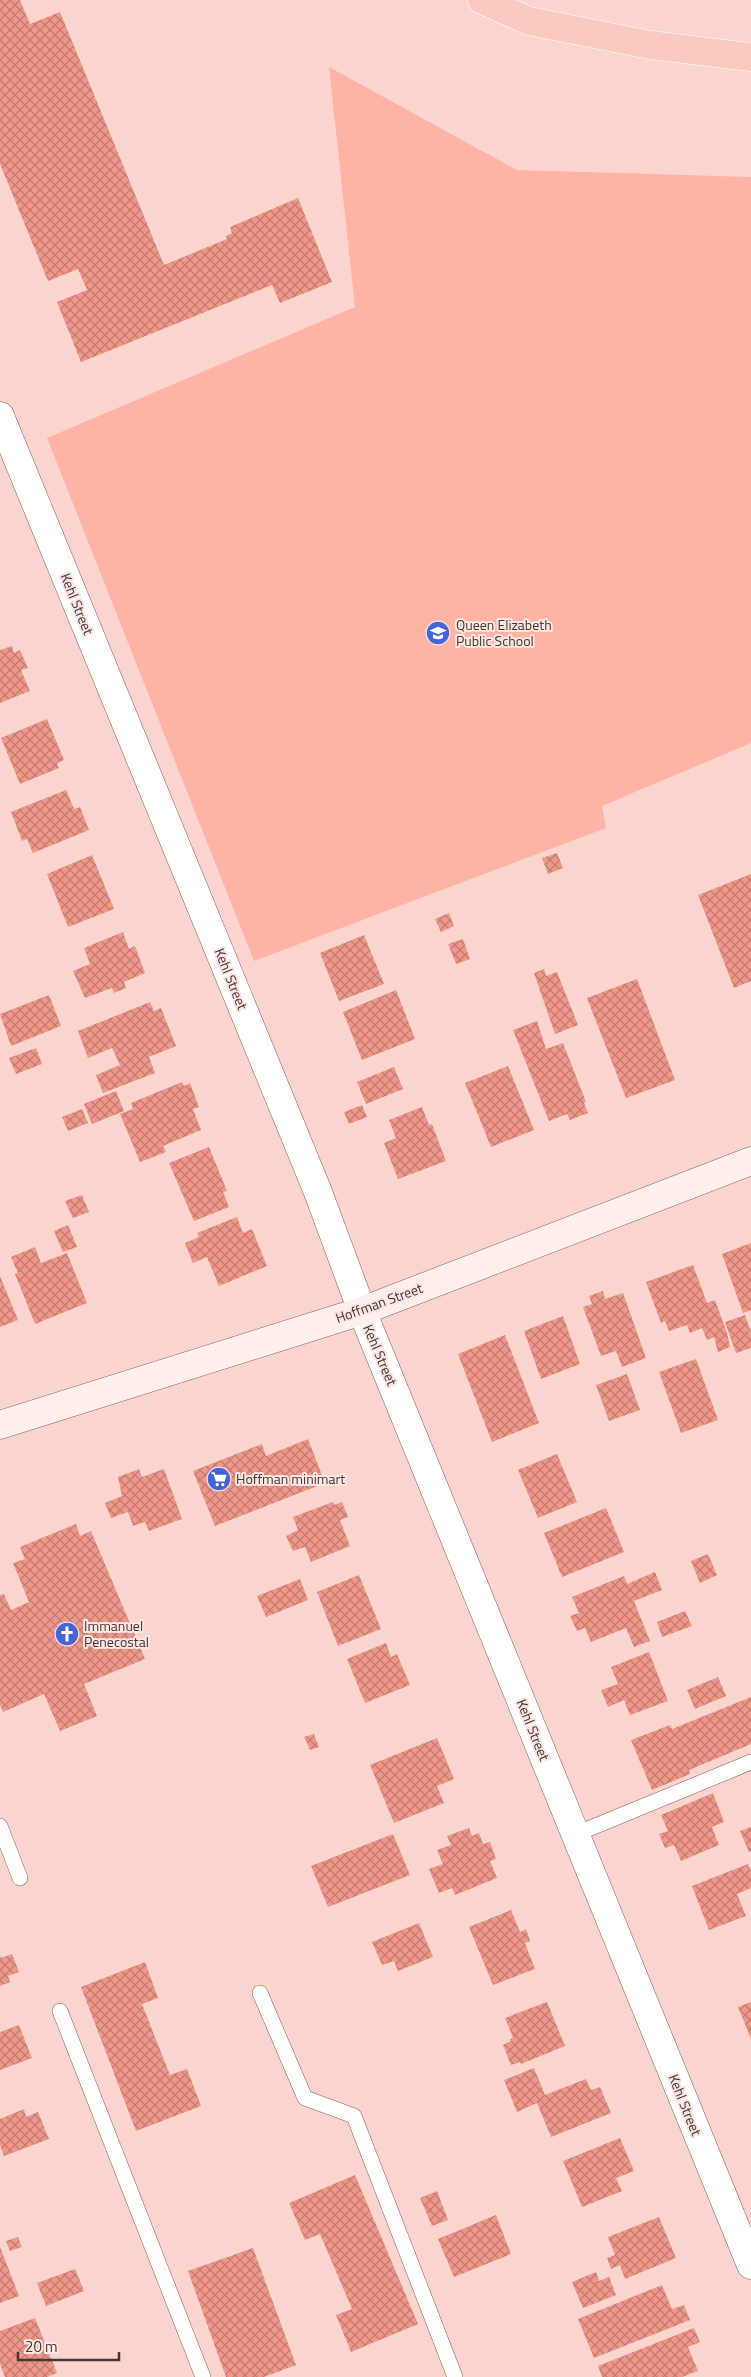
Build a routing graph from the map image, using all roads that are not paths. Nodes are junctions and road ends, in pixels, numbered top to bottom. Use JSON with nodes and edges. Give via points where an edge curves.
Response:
{"nodes":[{"id":1,"x":482,"y":0,"type":"edge"},
{"id":2,"x":751,"y":57,"type":"edge"},
{"id":3,"x":0,"y":416,"type":"edge"},
{"id":4,"x":751,"y":1161,"type":"edge"},
{"id":5,"x":362,"y":1311,"type":"junction"},
{"id":6,"x":0,"y":1424,"type":"edge"},
{"id":7,"x":751,"y":1762,"type":"edge"},
{"id":8,"x":0,"y":1826,"type":"edge"},
{"id":9,"x":576,"y":1834,"type":"junction"},
{"id":10,"x":20,"y":1878,"type":"dead end"},
{"id":11,"x":260,"y":1994,"type":"dead end"},
{"id":12,"x":60,"y":2011,"type":"dead end"},
{"id":13,"x":751,"y":2265,"type":"edge"},
{"id":14,"x":203,"y":2377,"type":"edge"},
{"id":15,"x":455,"y":2377,"type":"edge"}],
"edges":[{"from":1,"to":2,"type":"highway","via":[[529,22],[650,45]]},
{"from":3,"to":5,"type":"street","name":"Kehl Street","via":[[318,1192]]},
{"from":4,"to":5,"type":"street","name":"Hoffman Street"},
{"from":5,"to":6,"type":"street","name":"Hoffman Street"},
{"from":5,"to":9,"type":"street","name":"Kehl Street"},
{"from":7,"to":9,"type":"lane"},
{"from":8,"to":10,"type":"lane"},
{"from":9,"to":13,"type":"street","name":"Kehl Street"},
{"from":11,"to":15,"type":"lane","via":[[306,2098],[354,2116]]},
{"from":12,"to":14,"type":"lane"}]}
